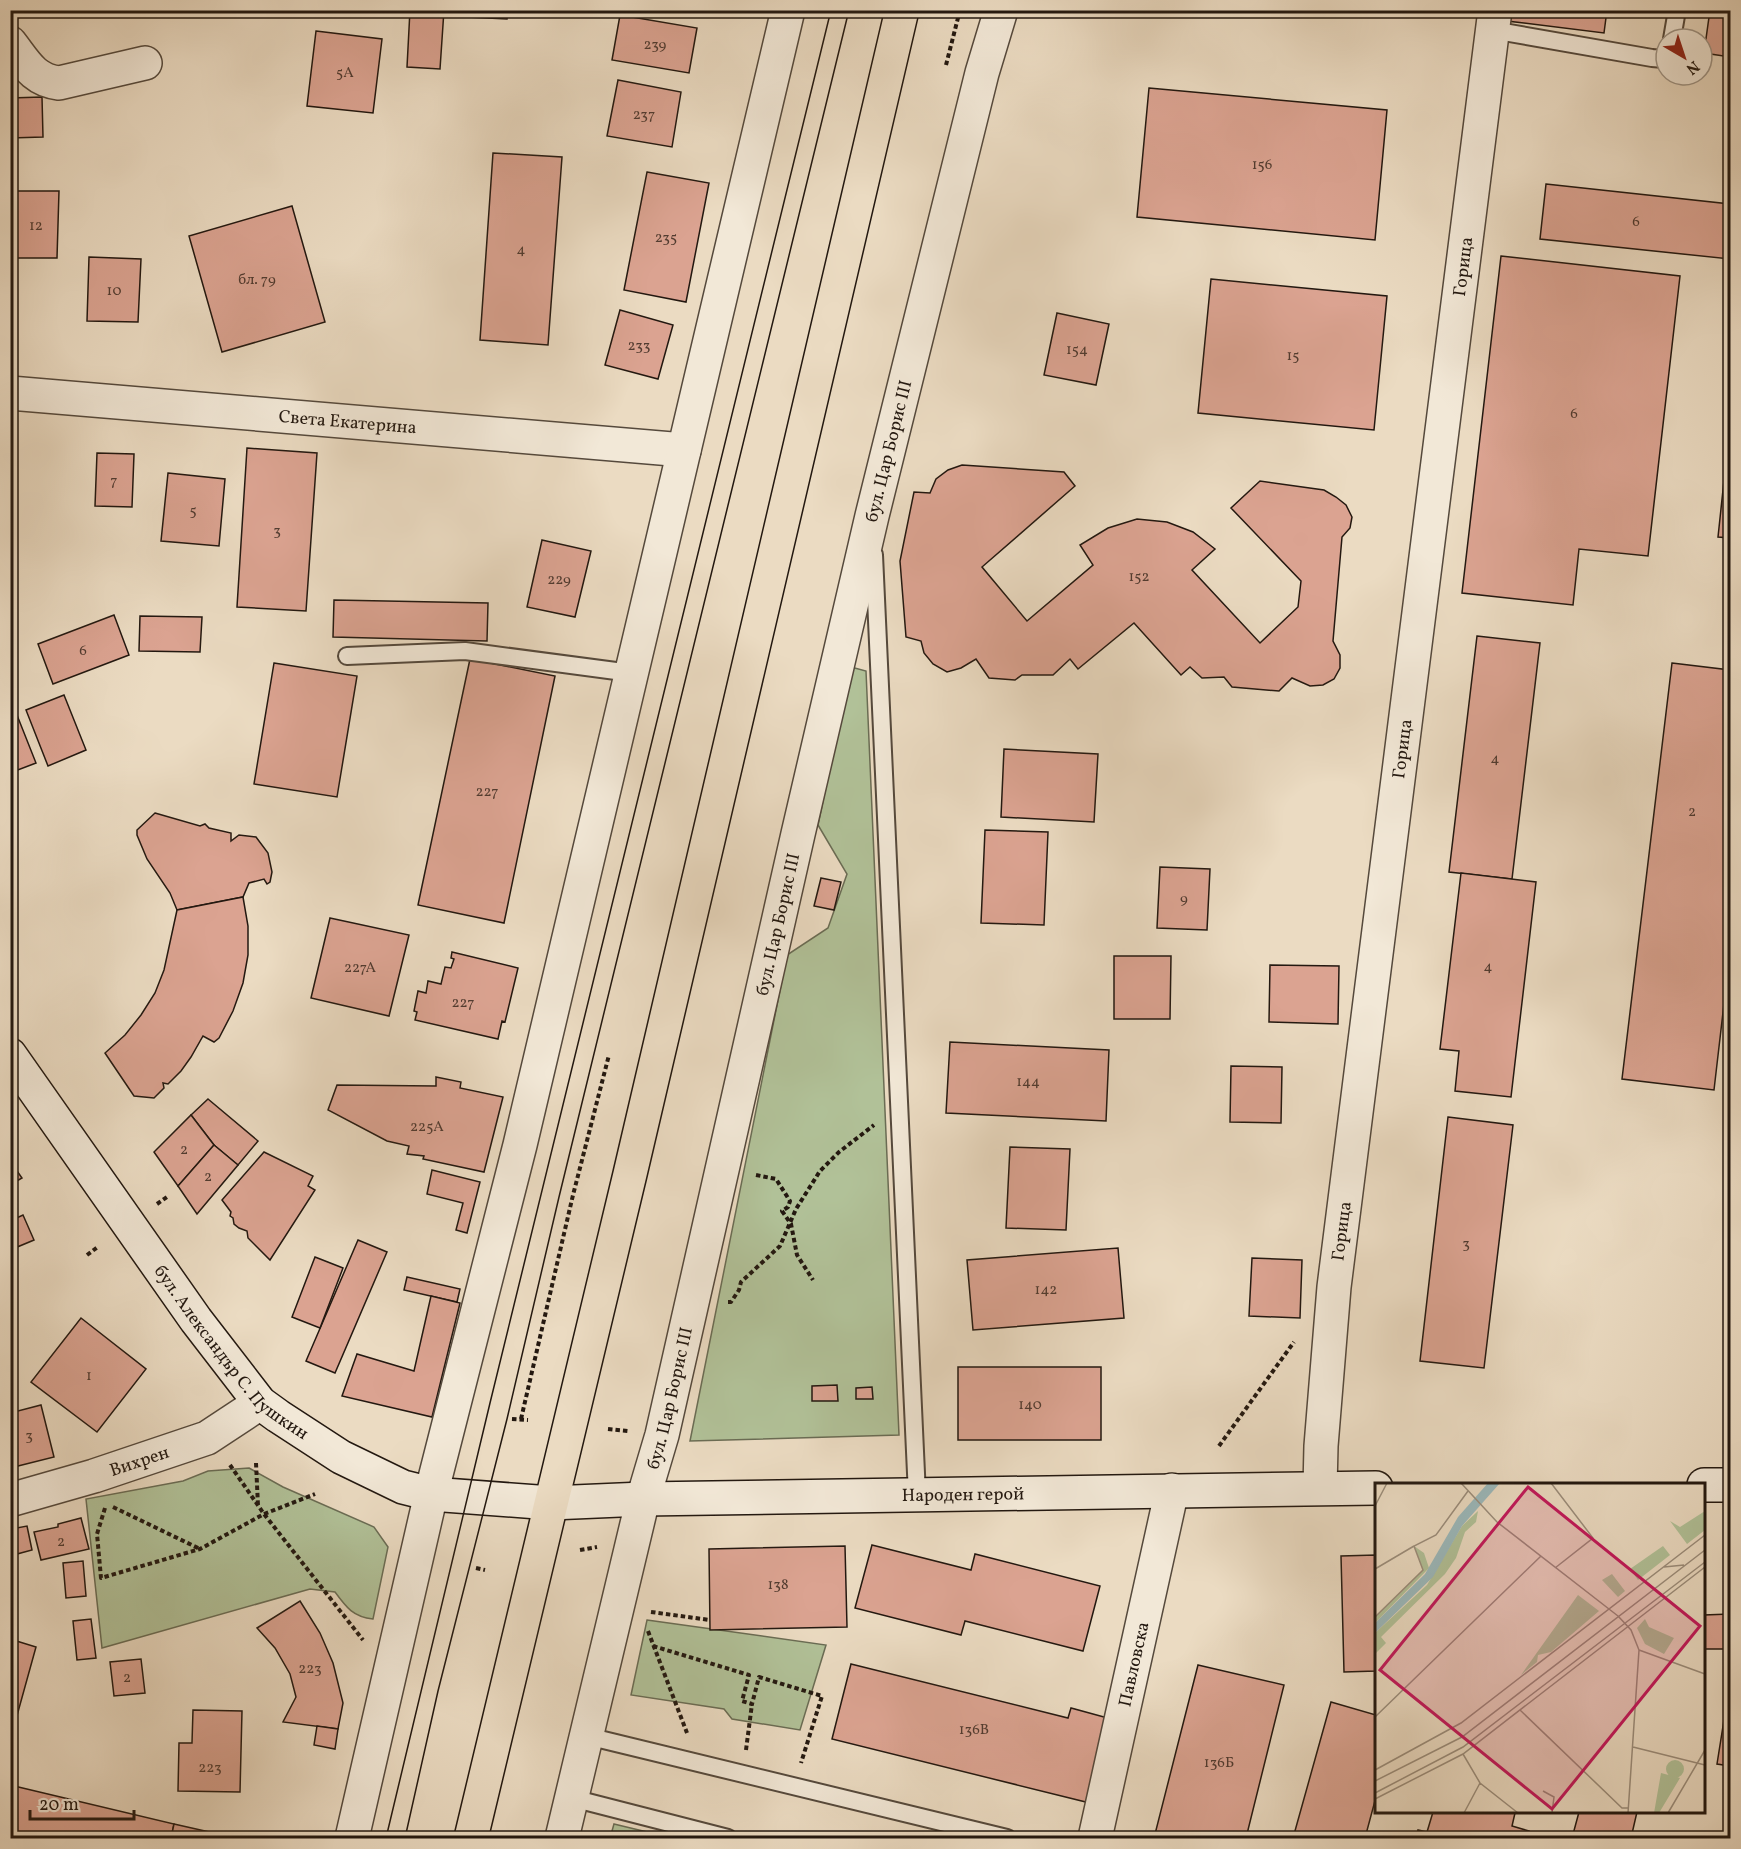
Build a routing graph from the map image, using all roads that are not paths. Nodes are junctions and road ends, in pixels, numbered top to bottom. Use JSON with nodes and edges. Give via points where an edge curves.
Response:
{"nodes":[{"id":1,"x":788,"y":10,"type":"edge"},
{"id":2,"x":902,"y":10,"type":"edge"},
{"id":3,"x":1001,"y":10,"type":"edge"},
{"id":4,"x":1677,"y":10,"type":"edge"},
{"id":5,"x":1494,"y":20,"type":"edge"},
{"id":6,"x":1674,"y":27,"type":"edge"},
{"id":7,"x":10,"y":43,"type":"edge"},
{"id":8,"x":1654,"y":58,"type":"edge"},
{"id":9,"x":145,"y":63,"type":"dead end"},
{"id":10,"x":10,"y":393,"type":"edge"},
{"id":11,"x":684,"y":450,"type":"junction"},
{"id":12,"x":872,"y":516,"type":"junction"},
{"id":13,"x":347,"y":656,"type":"dead end"},
{"id":14,"x":631,"y":673,"type":"junction"},
{"id":15,"x":10,"y":1055,"type":"edge"},
{"id":16,"x":260,"y":1403,"type":"junction"},
{"id":17,"x":1705,"y":1485,"type":"edge"},
{"id":18,"x":1731,"y":1485,"type":"edge"},
{"id":19,"x":1320,"y":1488,"type":"junction"},
{"id":20,"x":1375,"y":1488,"type":"edge"},
{"id":21,"x":1172,"y":1490,"type":"junction"},
{"id":22,"x":431,"y":1494,"type":"junction"},
{"id":23,"x":917,"y":1495,"type":"junction"},
{"id":24,"x":643,"y":1499,"type":"junction"},
{"id":25,"x":10,"y":1500,"type":"edge"},
{"id":26,"x":551,"y":1503,"type":"junction"},
{"id":27,"x":587,"y":1736,"type":"junction"},
{"id":28,"x":572,"y":1798,"type":"junction"},
{"id":29,"x":352,"y":1839,"type":"edge"},
{"id":30,"x":471,"y":1839,"type":"edge"},
{"id":31,"x":562,"y":1839,"type":"edge"},
{"id":32,"x":728,"y":1839,"type":"edge"},
{"id":33,"x":1007,"y":1839,"type":"edge"},
{"id":34,"x":1095,"y":1839,"type":"edge"}],
"edges":[{"from":1,"to":11,"type":"street"},
{"from":2,"to":26,"type":"main road"},
{"from":3,"to":12,"type":"street","name":"бул. Цар Борис III"},
{"from":4,"to":6,"type":"lane"},
{"from":5,"to":8,"type":"lane"},
{"from":5,"to":19,"type":"street","name":"Горица","via":[[1334,1287]]},
{"from":7,"to":9,"type":"street","via":[[46,82],[59,83]]},
{"from":10,"to":11,"type":"street","name":"Света Екатерина"},
{"from":11,"to":14,"type":"street"},
{"from":12,"to":23,"type":"lane"},
{"from":12,"to":24,"type":"street","name":"бул. Цар Борис III","via":[[662,1435]]},
{"from":13,"to":14,"type":"lane","via":[[465,651]]},
{"from":14,"to":22,"type":"street","via":[[520,1145]]},
{"from":15,"to":16,"type":"street","name":"бул. Александър С. Пушкин","via":[[196,1320]]},
{"from":16,"to":22,"type":"street","name":"бул. Александър С. Пушкин","via":[[334,1453],[403,1487]]},
{"from":16,"to":25,"type":"street","name":"Вихрен","via":[[210,1437]]},
{"from":17,"to":18,"type":"street"},
{"from":19,"to":20,"type":"street","name":"Народен герой"},
{"from":19,"to":21,"type":"street","name":"Народен герой"},
{"from":21,"to":23,"type":"street","name":"Народен герой"},
{"from":21,"to":34,"type":"street","name":"Павловска"},
{"from":22,"to":26,"type":"street","name":"бул. Александър С. Пушкин"},
{"from":22,"to":29,"type":"street"},
{"from":23,"to":24,"type":"street","name":"Народен герой"},
{"from":24,"to":26,"type":"street","name":"Народен герой"},
{"from":24,"to":27,"type":"street","name":"бул. Цар Борис III"},
{"from":26,"to":30,"type":"main road"},
{"from":27,"to":28,"type":"street","name":"бул. Цар Борис III"},
{"from":27,"to":33,"type":"lane"},
{"from":28,"to":31,"type":"street","name":"бул. Цар Борис III"},
{"from":28,"to":32,"type":"lane"}]}
